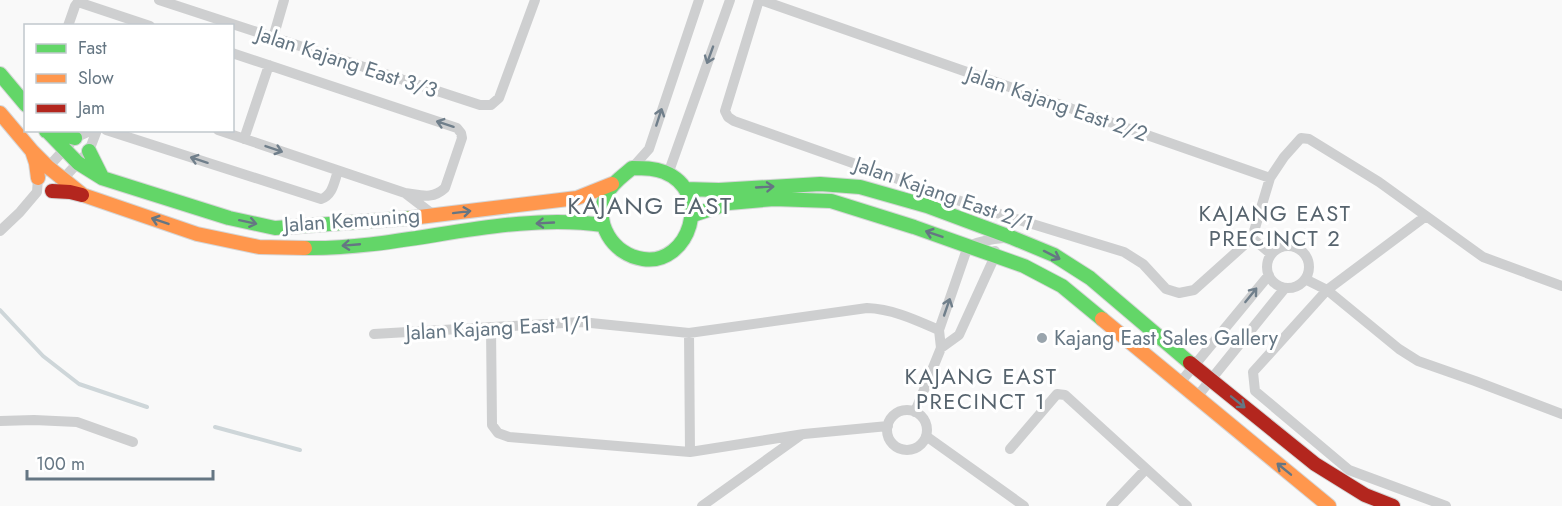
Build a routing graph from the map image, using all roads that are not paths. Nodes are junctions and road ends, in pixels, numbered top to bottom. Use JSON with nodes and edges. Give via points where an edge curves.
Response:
{"nodes":[{"id":1,"x":159,"y":0,"type":"edge"},
{"id":2,"x":284,"y":0,"type":"edge"},
{"id":3,"x":535,"y":0,"type":"edge"},
{"id":4,"x":699,"y":0,"type":"edge"},
{"id":5,"x":730,"y":0,"type":"edge"},
{"id":6,"x":760,"y":0,"type":"edge"},
{"id":7,"x":69,"y":24,"type":"edge"},
{"id":8,"x":144,"y":24,"type":"edge"},
{"id":9,"x":231,"y":24,"type":"edge"},
{"id":10,"x":234,"y":25,"type":"edge"},
{"id":11,"x":273,"y":38,"type":"junction"},
{"id":12,"x":234,"y":54,"type":"edge"},
{"id":13,"x":269,"y":65,"type":"junction"},
{"id":14,"x":0,"y":74,"type":"edge"},
{"id":15,"x":24,"y":103,"type":"edge"},
{"id":16,"x":0,"y":113,"type":"edge"},
{"id":17,"x":47,"y":132,"type":"edge"},
{"id":18,"x":50,"y":132,"type":"edge"},
{"id":19,"x":88,"y":132,"type":"edge"},
{"id":20,"x":96,"y":132,"type":"edge"},
{"id":21,"x":112,"y":132,"type":"edge"},
{"id":22,"x":224,"y":132,"type":"edge"},
{"id":23,"x":75,"y":138,"type":"junction"},
{"id":24,"x":244,"y":139,"type":"junction"},
{"id":25,"x":64,"y":150,"type":"junction"},
{"id":26,"x":32,"y":151,"type":"junction"},
{"id":27,"x":89,"y":151,"type":"junction"},
{"id":28,"x":78,"y":163,"type":"junction"},
{"id":29,"x":48,"y":167,"type":"junction"},
{"id":30,"x":632,"y":168,"type":"junction"},
{"id":31,"x":338,"y":171,"type":"junction"},
{"id":32,"x":668,"y":174,"type":"junction"},
{"id":33,"x":102,"y":178,"type":"junction"},
{"id":34,"x":1270,"y":178,"type":"junction"},
{"id":35,"x":63,"y":179,"type":"junction"},
{"id":36,"x":612,"y":184,"type":"junction"},
{"id":37,"x":37,"y":185,"type":"junction"},
{"id":38,"x":685,"y":189,"type":"junction"},
{"id":39,"x":52,"y":191,"type":"junction"},
{"id":40,"x":405,"y":193,"type":"junction"},
{"id":41,"x":83,"y":195,"type":"junction"},
{"id":42,"x":693,"y":215,"type":"junction"},
{"id":43,"x":435,"y":216,"type":"junction"},
{"id":44,"x":1426,"y":216,"type":"junction"},
{"id":45,"x":976,"y":224,"type":"junction"},
{"id":46,"x":603,"y":225,"type":"junction"},
{"id":47,"x":0,"y":231,"type":"edge"},
{"id":48,"x":1014,"y":238,"type":"junction"},
{"id":49,"x":1252,"y":238,"type":"junction"},
{"id":50,"x":990,"y":239,"type":"junction"},
{"id":51,"x":968,"y":246,"type":"junction"},
{"id":52,"x":1271,"y":254,"type":"junction"},
{"id":53,"x":995,"y":256,"type":"junction"},
{"id":54,"x":1269,"y":275,"type":"junction"},
{"id":55,"x":1305,"y":279,"type":"junction"},
{"id":56,"x":1562,"y":286,"type":"edge"},
{"id":57,"x":1285,"y":288,"type":"junction"},
{"id":58,"x":1327,"y":290,"type":"junction"},
{"id":59,"x":491,"y":327,"type":"junction"},
{"id":60,"x":939,"y":330,"type":"junction"},
{"id":61,"x":689,"y":333,"type":"junction"},
{"id":62,"x":374,"y":334,"type":"dead end"},
{"id":63,"x":941,"y":348,"type":"junction"},
{"id":64,"x":1194,"y":366,"type":"junction"},
{"id":65,"x":1211,"y":380,"type":"junction"},
{"id":66,"x":1179,"y":384,"type":"junction"},
{"id":67,"x":1196,"y":398,"type":"junction"},
{"id":68,"x":915,"y":412,"type":"junction"},
{"id":69,"x":1562,"y":414,"type":"edge"},
{"id":70,"x":0,"y":421,"type":"edge"},
{"id":71,"x":888,"y":426,"type":"junction"},
{"id":72,"x":804,"y":434,"type":"junction"},
{"id":73,"x":926,"y":436,"type":"junction"},
{"id":74,"x":133,"y":442,"type":"dead end"},
{"id":75,"x":1010,"y":449,"type":"dead end"},
{"id":76,"x":690,"y":452,"type":"junction"},
{"id":77,"x":1146,"y":469,"type":"junction"},
{"id":78,"x":702,"y":506,"type":"edge"},
{"id":79,"x":1024,"y":506,"type":"edge"},
{"id":80,"x":1111,"y":506,"type":"edge"},
{"id":81,"x":1187,"y":506,"type":"edge"},
{"id":82,"x":1329,"y":506,"type":"edge"},
{"id":83,"x":1393,"y":506,"type":"edge"},
{"id":84,"x":1446,"y":506,"type":"edge"}],
"edges":[{"from":1,"to":9,"type":"street","name":"Jalan Kajang East 3/3"},
{"from":2,"to":11,"type":"street"},
{"from":3,"to":11,"type":"street","name":"Jalan Kajang East 3/3","via":[[499,98],[491,105],[480,105]]},
{"from":30,"to":4,"type":"street","one_way":true,"via":[[649,149]]},
{"from":5,"to":32,"type":"street","one_way":true},
{"from":6,"to":34,"type":"street","name":"Jalan Kajang East 2/2"},
{"from":6,"to":49,"type":"street","name":"Jalan Kajang East 2/1","via":[[726,111],[734,121],[977,207],[1124,252],[1143,264],[1166,289],[1179,293],[1194,290]]},
{"from":7,"to":8,"type":"street","via":[[78,3]]},
{"from":10,"to":11,"type":"street","name":"Jalan Kajang East 3/3"},
{"from":12,"to":13,"type":"street"},
{"from":13,"to":24,"type":"street"},
{"from":40,"to":13,"type":"street","one_way":true,"via":[[432,196],[445,188],[462,138],[457,128]]},
{"from":14,"to":15,"type":"street"},
{"from":16,"to":26,"type":"street","name":"Jalan Kemuning"},
{"from":17,"to":25,"type":"street","name":"Jalan Kemuning"},
{"from":18,"to":23,"type":"street"},
{"from":19,"to":23,"type":"street"},
{"from":20,"to":27,"type":"street"},
{"from":31,"to":21,"type":"street","one_way":true,"via":[[331,193],[321,199]]},
{"from":22,"to":24,"type":"street"},
{"from":23,"to":25,"type":"street"},
{"from":24,"to":31,"type":"street","one_way":true},
{"from":25,"to":28,"type":"street","name":"Jalan Kemuning"},
{"from":25,"to":29,"type":"street"},
{"from":26,"to":29,"type":"street","name":"Jalan Kemuning"},
{"from":26,"to":37,"type":"street"},
{"from":27,"to":28,"type":"street"},
{"from":27,"to":33,"type":"street"},
{"from":28,"to":33,"type":"street","name":"Jalan Kemuning"},
{"from":28,"to":35,"type":"street"},
{"from":29,"to":35,"type":"street","name":"Jalan Kemuning"},
{"from":29,"to":37,"type":"street"},
{"from":30,"to":32,"type":"street"},
{"from":30,"to":36,"type":"street"},
{"from":31,"to":40,"type":"street"},
{"from":32,"to":38,"type":"street"},
{"from":33,"to":43,"type":"street","name":"Jalan Kemuning","one_way":true,"via":[[229,218],[275,228]]},
{"from":34,"to":44,"type":"street","via":[[1300,138],[1309,139]]},
{"from":34,"to":49,"type":"street"},
{"from":35,"to":39,"type":"street"},
{"from":35,"to":41,"type":"street","name":"Jalan Kemuning"},
{"from":43,"to":36,"type":"street","name":"Jalan Kemuning","one_way":true,"via":[[577,198]]},
{"from":36,"to":46,"type":"street","via":[[605,197]]},
{"from":37,"to":39,"type":"street"},
{"from":37,"to":47,"type":"street","via":[[20,212]]},
{"from":38,"to":42,"type":"street"},
{"from":38,"to":45,"type":"street","one_way":true,"via":[[820,184],[860,188]]},
{"from":39,"to":41,"type":"street"},
{"from":40,"to":43,"type":"street"},
{"from":46,"to":41,"type":"street","name":"Jalan Kemuning","one_way":true,"via":[[520,224],[365,244],[259,247],[197,234]]},
{"from":42,"to":46,"type":"street","via":[[683,242],[659,257],[645,259],[618,249]]},
{"from":51,"to":42,"type":"street","one_way":true,"via":[[831,201],[774,199],[729,203]]},
{"from":44,"to":56,"type":"street","via":[[1483,257]]},
{"from":44,"to":58,"type":"street"},
{"from":45,"to":48,"type":"street"},
{"from":45,"to":50,"type":"street"},
{"from":48,"to":50,"type":"street"},
{"from":48,"to":64,"type":"street","one_way":true,"via":[[1053,255],[1090,278]]},
{"from":49,"to":52,"type":"street"},
{"from":50,"to":51,"type":"street"},
{"from":50,"to":53,"type":"street"},
{"from":51,"to":53,"type":"street"},
{"from":60,"to":51,"type":"street","one_way":true},
{"from":52,"to":54,"type":"street","via":[[1267,264]]},
{"from":52,"to":55,"type":"street","via":[[1289,246],[1301,250],[1309,267]]},
{"from":53,"to":63,"type":"street","via":[[959,335]]},
{"from":53,"to":66,"type":"street","via":[[1062,286]]},
{"from":54,"to":57,"type":"street"},
{"from":64,"to":54,"type":"street","one_way":true},
{"from":55,"to":57,"type":"street"},
{"from":55,"to":58,"type":"street"},
{"from":57,"to":65,"type":"street"},
{"from":58,"to":69,"type":"street","via":[[1418,361]]},
{"from":58,"to":84,"type":"street","via":[[1253,372],[1255,391],[1349,470]]},
{"from":59,"to":61,"type":"street","name":"Jalan Kajang East 1/1","via":[[581,322]]},
{"from":59,"to":62,"type":"street","name":"Jalan Kajang East 1/1"},
{"from":59,"to":76,"type":"street","via":[[492,425],[498,433]]},
{"from":60,"to":61,"type":"street","name":"Jalan Kajang East 1/1","via":[[904,315],[867,308]]},
{"from":60,"to":63,"type":"street"},
{"from":61,"to":76,"type":"street"},
{"from":63,"to":68,"type":"street"},
{"from":64,"to":65,"type":"street"},
{"from":64,"to":66,"type":"street"},
{"from":65,"to":67,"type":"street"},
{"from":65,"to":83,"type":"street","one_way":true,"via":[[1315,464],[1365,495]]},
{"from":66,"to":67,"type":"street"},
{"from":82,"to":67,"type":"street","one_way":true},
{"from":68,"to":71,"type":"street","via":[[898,413]]},
{"from":68,"to":73,"type":"street","via":[[926,424]]},
{"from":70,"to":74,"type":"street","via":[[77,422]]},
{"from":71,"to":72,"type":"street"},
{"from":71,"to":73,"type":"street","via":[[888,436],[895,446],[905,450],[916,448]]},
{"from":72,"to":76,"type":"street"},
{"from":72,"to":78,"type":"street"},
{"from":73,"to":79,"type":"street"},
{"from":75,"to":77,"type":"street","via":[[1057,394],[1062,394]]},
{"from":77,"to":80,"type":"street"},
{"from":77,"to":81,"type":"street"}]}
